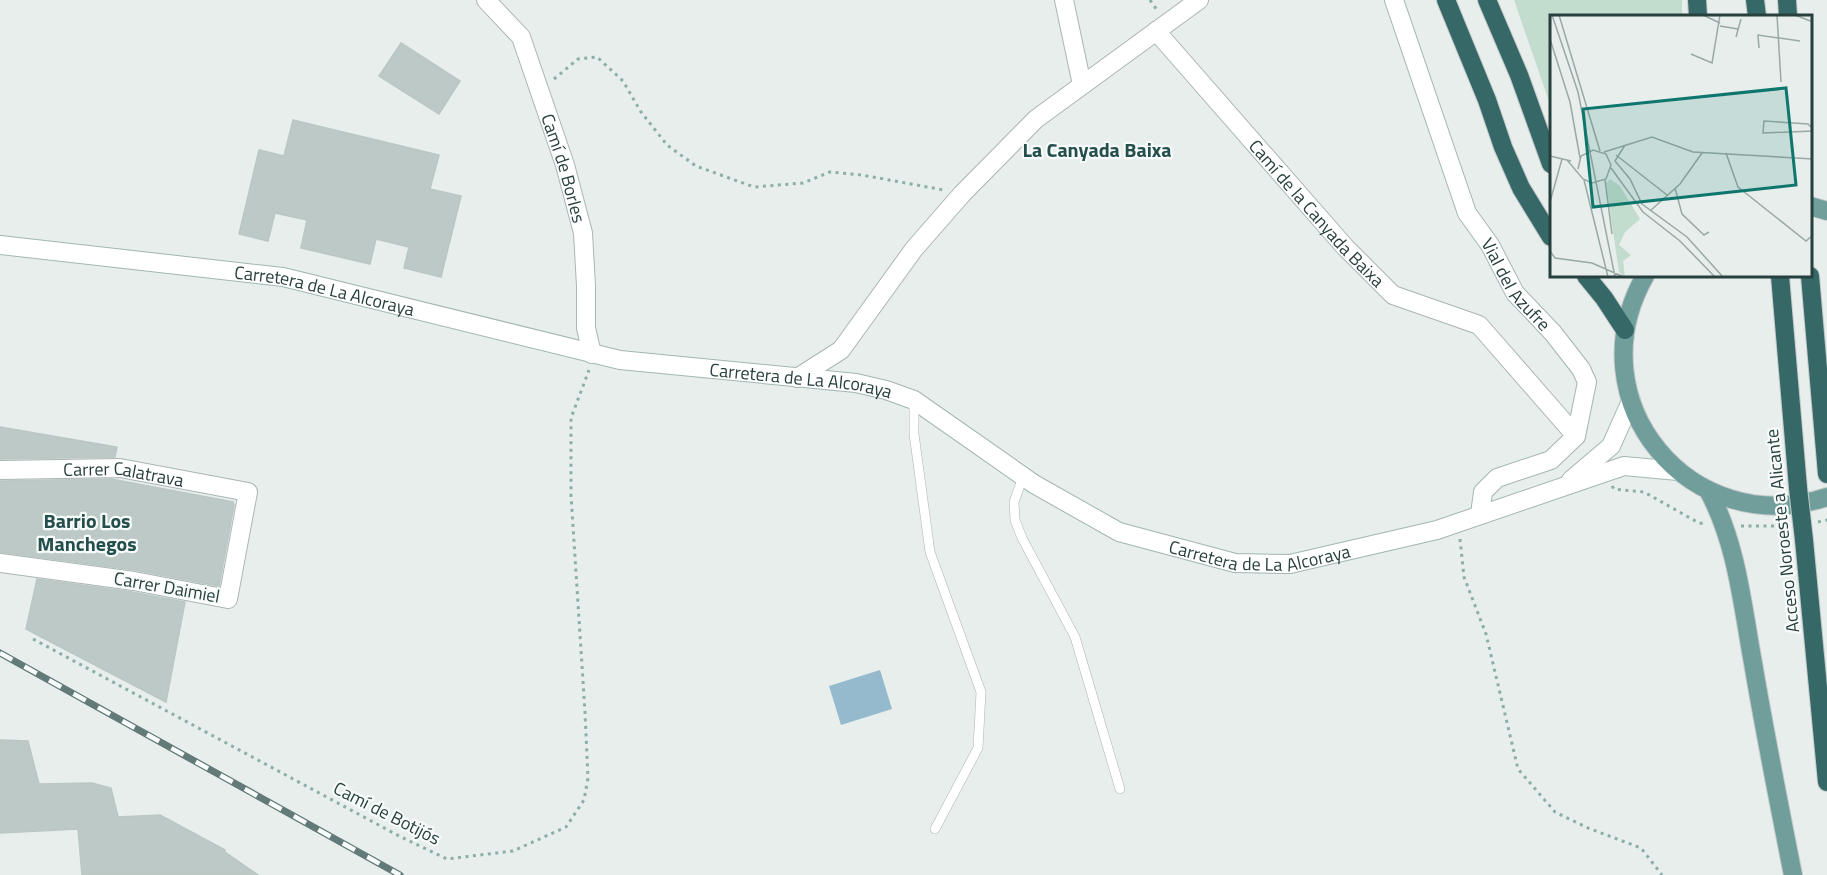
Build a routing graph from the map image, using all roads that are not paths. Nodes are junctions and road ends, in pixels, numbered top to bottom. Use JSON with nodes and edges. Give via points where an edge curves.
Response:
{"nodes":[{"id":1,"x":486,"y":0,"type":"edge"},
{"id":2,"x":1064,"y":0,"type":"edge"},
{"id":3,"x":1199,"y":0,"type":"edge"},
{"id":4,"x":1394,"y":0,"type":"edge"},
{"id":5,"x":1446,"y":0,"type":"edge"},
{"id":6,"x":1487,"y":0,"type":"edge"},
{"id":7,"x":1697,"y":0,"type":"edge"},
{"id":8,"x":1755,"y":0,"type":"edge"},
{"id":9,"x":1787,"y":0,"type":"edge"},
{"id":10,"x":1698,"y":15,"type":"edge"},
{"id":11,"x":1757,"y":15,"type":"edge"},
{"id":12,"x":1788,"y":15,"type":"edge"},
{"id":13,"x":1156,"y":32,"type":"junction"},
{"id":14,"x":1082,"y":85,"type":"junction"},
{"id":15,"x":1550,"y":161,"type":"edge"},
{"id":16,"x":1812,"y":207,"type":"edge"},
{"id":17,"x":1827,"y":211,"type":"edge"},
{"id":18,"x":1550,"y":235,"type":"edge"},
{"id":19,"x":0,"y":245,"type":"edge"},
{"id":20,"x":1588,"y":278,"type":"edge"},
{"id":21,"x":1644,"y":278,"type":"edge"},
{"id":22,"x":1780,"y":278,"type":"edge"},
{"id":23,"x":1810,"y":278,"type":"edge"},
{"id":24,"x":1625,"y":330,"type":"junction"},
{"id":25,"x":592,"y":354,"type":"junction"},
{"id":26,"x":797,"y":378,"type":"junction"},
{"id":27,"x":914,"y":400,"type":"junction"},
{"id":28,"x":1631,"y":401,"type":"junction"},
{"id":29,"x":1576,"y":436,"type":"junction"},
{"id":30,"x":0,"y":470,"type":"edge"},
{"id":31,"x":1678,"y":471,"type":"junction"},
{"id":32,"x":1827,"y":474,"type":"edge"},
{"id":33,"x":1023,"y":477,"type":"junction"},
{"id":34,"x":1560,"y":488,"type":"junction"},
{"id":35,"x":1708,"y":490,"type":"junction"},
{"id":36,"x":248,"y":492,"type":"joint"},
{"id":37,"x":1827,"y":497,"type":"edge"},
{"id":38,"x":1480,"y":514,"type":"junction"},
{"id":39,"x":0,"y":563,"type":"edge"},
{"id":40,"x":1827,"y":782,"type":"edge"},
{"id":41,"x":1120,"y":789,"type":"dead end"},
{"id":42,"x":935,"y":829,"type":"dead end"},
{"id":43,"x":1793,"y":875,"type":"edge"}],
"edges":[{"from":1,"to":25,"type":"street","name":"Camí de Borles","via":[[521,37],[565,165],[583,233],[586,328]]},
{"from":2,"to":14,"type":"street"},
{"from":3,"to":13,"type":"street"},
{"from":4,"to":29,"type":"street","name":"Vial del Azufre","via":[[1467,213],[1490,245],[1515,293],[1553,333],[1587,382]]},
{"from":5,"to":18,"type":"highway","via":[[1517,180]]},
{"from":6,"to":15,"type":"highway"},
{"from":7,"to":10,"type":"highway"},
{"from":8,"to":11,"type":"highway"},
{"from":9,"to":12,"type":"highway"},
{"from":13,"to":14,"type":"street"},
{"from":13,"to":29,"type":"street","name":"Camí de la Canyada Baixa","via":[[1345,247],[1393,295],[1479,325]]},
{"from":14,"to":26,"type":"street","via":[[1035,119],[962,194],[914,249],[842,350]]},
{"from":16,"to":17,"type":"main road"},
{"from":19,"to":25,"type":"street","name":"Carretera de La Alcoraya","via":[[283,277]]},
{"from":20,"to":24,"type":"highway"},
{"from":21,"to":24,"type":"main road"},
{"from":22,"to":40,"type":"highway","name":"Acceso Noroeste a Alicante","bridge":true,"via":[[1800,533]]},
{"from":23,"to":32,"type":"highway"},
{"from":24,"to":28,"type":"main road","via":[[1625,378]]},
{"from":25,"to":26,"type":"street","name":"Carretera de La Alcoraya"},
{"from":26,"to":27,"type":"street","name":"Carretera de La Alcoraya","via":[[856,383]]},
{"from":27,"to":33,"type":"street","name":"Carretera de La Alcoraya"},
{"from":27,"to":42,"type":"lane","via":[[914,434],[930,552],[981,692],[978,748]]},
{"from":28,"to":31,"type":"main road","via":[[1649,439]]},
{"from":28,"to":34,"type":"street","via":[[1611,446]]},
{"from":29,"to":38,"type":"street","via":[[1551,460],[1497,478],[1483,492]]},
{"from":30,"to":36,"type":"street","name":"Carrer Calatrava","via":[[120,468]]},
{"from":31,"to":34,"type":"street","name":"Carretera de La Alcoraya","via":[[1624,466]]},
{"from":31,"to":35,"type":"main road"},
{"from":33,"to":38,"type":"street","name":"Carretera de La Alcoraya","via":[[1119,532],[1235,563],[1290,564],[1437,530]]},
{"from":33,"to":41,"type":"lane","via":[[1014,501],[1016,520],[1075,637]]},
{"from":34,"to":38,"type":"street","name":"Carretera de La Alcoraya"},
{"from":35,"to":37,"type":"main road","via":[[1738,501],[1770,506]]},
{"from":35,"to":43,"type":"main road","via":[[1734,554]]},
{"from":36,"to":39,"type":"street","name":"Carrer Daimiel","via":[[228,599],[134,580]]}]}
